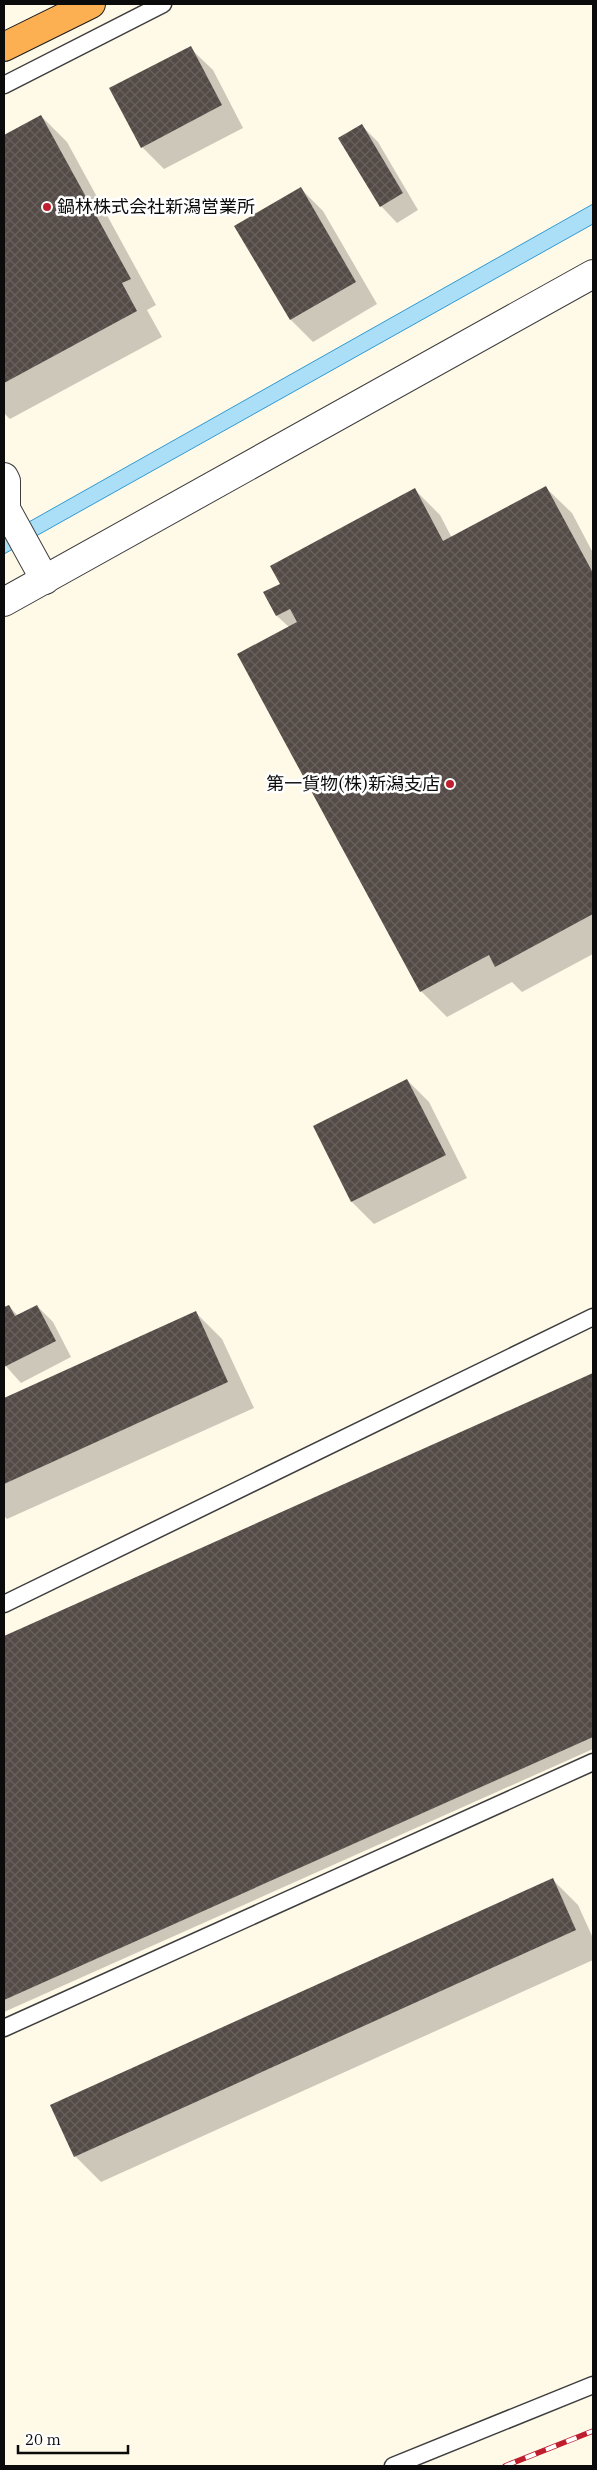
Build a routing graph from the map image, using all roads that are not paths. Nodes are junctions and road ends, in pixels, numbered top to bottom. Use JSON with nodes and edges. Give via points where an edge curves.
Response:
{"nodes":[{"id":1,"x":91,"y":4,"type":"edge"},
{"id":2,"x":163,"y":4,"type":"edge"},
{"id":3,"x":4,"y":47,"type":"edge"},
{"id":4,"x":4,"y":85,"type":"edge"},
{"id":5,"x":593,"y":274,"type":"edge"},
{"id":6,"x":4,"y":477,"type":"edge"},
{"id":7,"x":45,"y":580,"type":"junction"},
{"id":8,"x":4,"y":602,"type":"edge"},
{"id":9,"x":593,"y":1318,"type":"edge"},
{"id":10,"x":4,"y":1604,"type":"edge"},
{"id":11,"x":593,"y":1762,"type":"edge"},
{"id":12,"x":4,"y":2028,"type":"edge"},
{"id":13,"x":593,"y":2385,"type":"edge"},
{"id":14,"x":393,"y":2466,"type":"edge"}],
"edges":[{"from":1,"to":3,"type":"highway"},
{"from":2,"to":4,"type":"lane"},
{"from":5,"to":7,"type":"street"},
{"from":6,"to":7,"type":"street","via":[[6,509]]},
{"from":7,"to":8,"type":"street"},
{"from":9,"to":10,"type":"lane"},
{"from":11,"to":12,"type":"lane"},
{"from":13,"to":14,"type":"lane"}]}
